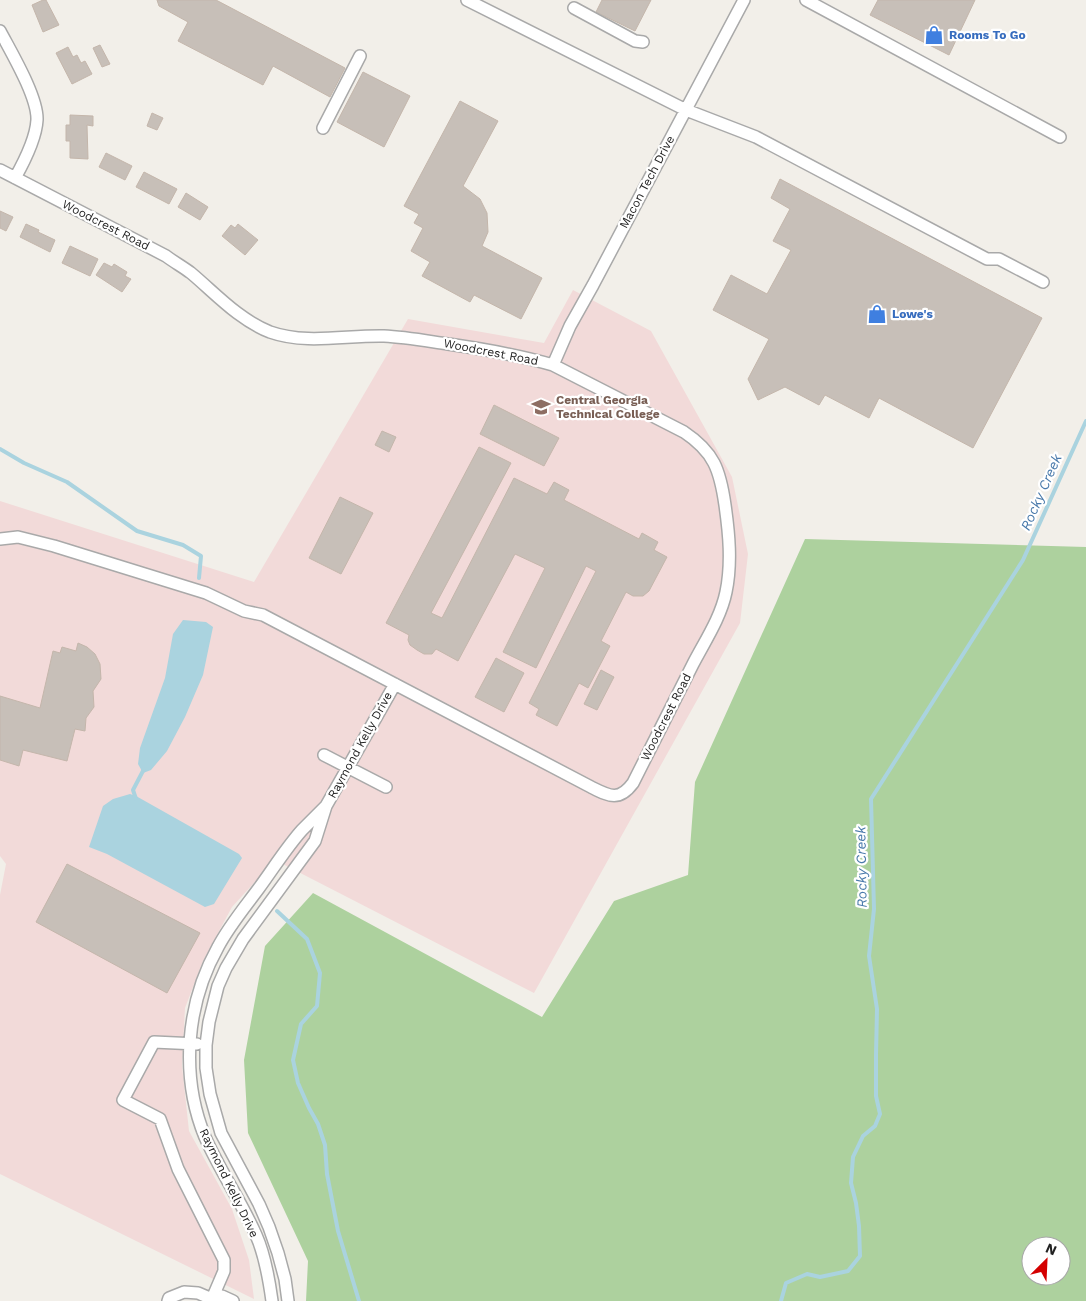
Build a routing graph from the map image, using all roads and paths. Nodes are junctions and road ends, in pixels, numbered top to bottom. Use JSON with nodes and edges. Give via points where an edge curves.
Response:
{"nodes":[{"id":1,"x":467,"y":0,"type":"edge"},
{"id":2,"x":744,"y":0,"type":"edge"},
{"id":3,"x":806,"y":0,"type":"edge"},
{"id":4,"x":574,"y":8,"type":"dead end"},
{"id":5,"x":0,"y":30,"type":"edge"},
{"id":6,"x":643,"y":42,"type":"dead end"},
{"id":7,"x":360,"y":56,"type":"dead end"},
{"id":8,"x":686,"y":110,"type":"junction"},
{"id":9,"x":323,"y":128,"type":"dead end"},
{"id":10,"x":1060,"y":137,"type":"dead end"},
{"id":11,"x":0,"y":170,"type":"edge"},
{"id":12,"x":15,"y":178,"type":"junction"},
{"id":13,"x":1043,"y":282,"type":"dead end"},
{"id":14,"x":553,"y":365,"type":"junction"},
{"id":15,"x":0,"y":538,"type":"edge"},
{"id":16,"x":395,"y":684,"type":"junction"},
{"id":17,"x":324,"y":755,"type":"dead end"},
{"id":18,"x":348,"y":767,"type":"junction"},
{"id":19,"x":386,"y":787,"type":"dead end"},
{"id":20,"x":326,"y":806,"type":"junction"},
{"id":21,"x":190,"y":1044,"type":"junction"},
{"id":22,"x":206,"y":1045,"type":"junction"},
{"id":23,"x":212,"y":1300,"type":"edge"},
{"id":24,"x":168,"y":1301,"type":"edge"},
{"id":25,"x":233,"y":1301,"type":"edge"},
{"id":26,"x":272,"y":1301,"type":"edge"},
{"id":27,"x":288,"y":1301,"type":"edge"}],
"edges":[{"from":1,"to":8,"type":"street"},
{"from":2,"to":8,"type":"street","name":"Macon Tech Drive"},
{"from":3,"to":10,"type":"street"},
{"from":4,"to":6,"type":"street","via":[[635,41]]},
{"from":5,"to":12,"type":"street","via":[[29,87],[36,109],[35,130]]},
{"from":7,"to":9,"type":"street"},
{"from":8,"to":13,"type":"street","via":[[756,137],[987,259],[999,259]]},
{"from":8,"to":14,"type":"street","name":"Macon Tech Drive","via":[[570,326]]},
{"from":11,"to":12,"type":"street","name":"Woodcrest Road"},
{"from":12,"to":14,"type":"street","name":"Woodcrest Road","via":[[166,256],[242,317],[272,332],[306,339],[383,336],[416,339],[497,351]]},
{"from":14,"to":16,"type":"street","name":"Woodcrest Road","via":[[684,432],[696,440],[716,464],[728,522],[730,566],[726,594],[714,624],[633,783],[614,796]]},
{"from":15,"to":16,"type":"street","via":[[18,536],[206,593],[244,611],[263,615]]},
{"from":16,"to":18,"type":"street","name":"Raymond Kelly Drive"},
{"from":17,"to":18,"type":"street"},
{"from":18,"to":19,"type":"street"},
{"from":18,"to":20,"type":"street","name":"Raymond Kelly Drive"},
{"from":20,"to":21,"type":"street","name":"Raymond Kelly Drive","via":[[301,831],[219,944],[195,1005]]},
{"from":20,"to":22,"type":"street","name":"Raymond Kelly Drive","via":[[315,841],[242,939],[226,968],[212,1006]]},
{"from":21,"to":22,"type":"street"},
{"from":21,"to":23,"type":"street","via":[[154,1042],[123,1100],[160,1119],[178,1169],[224,1260],[224,1271]]},
{"from":21,"to":26,"type":"street","name":"Raymond Kelly Drive","via":[[192,1089],[200,1124],[257,1237]]},
{"from":22,"to":27,"type":"street","name":"Raymond Kelly Drive","via":[[210,1094],[221,1133],[269,1227],[285,1279]]},
{"from":23,"to":24,"type":"street","via":[[184,1292]]},
{"from":23,"to":25,"type":"street","via":[[222,1296]]}]}
